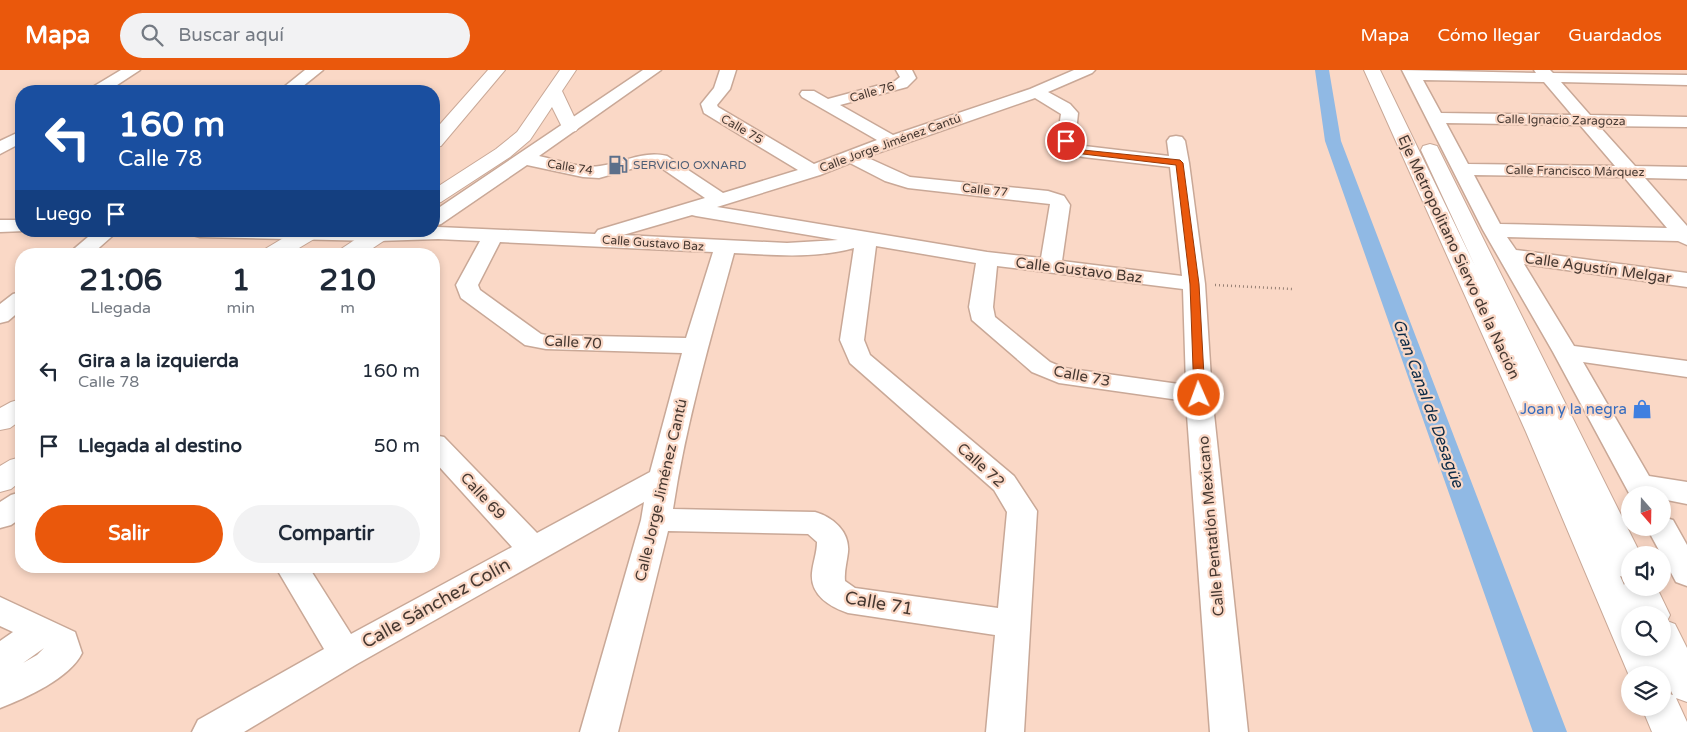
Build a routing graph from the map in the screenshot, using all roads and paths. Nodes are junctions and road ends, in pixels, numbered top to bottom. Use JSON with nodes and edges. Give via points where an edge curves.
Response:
{"nodes":[{"id":1,"x":132,"y":70,"type":"edge"},
{"id":2,"x":315,"y":70,"type":"edge"},
{"id":3,"x":497,"y":70,"type":"edge"},
{"id":4,"x":568,"y":70,"type":"edge"},
{"id":5,"x":653,"y":70,"type":"edge"},
{"id":6,"x":728,"y":70,"type":"edge"},
{"id":7,"x":904,"y":70,"type":"edge"},
{"id":8,"x":1086,"y":70,"type":"edge"},
{"id":9,"x":1372,"y":70,"type":"edge"},
{"id":10,"x":1389,"y":70,"type":"edge"},
{"id":11,"x":1677,"y":70,"type":"edge"},
{"id":12,"x":1412,"y":73,"type":"edge"},
{"id":13,"x":1545,"y":74,"type":"edge"},
{"id":14,"x":1687,"y":79,"type":"edge"},
{"id":15,"x":107,"y":85,"type":"edge"},
{"id":16,"x":295,"y":85,"type":"edge"},
{"id":17,"x":554,"y":91,"type":"junction"},
{"id":18,"x":1036,"y":92,"type":"junction"},
{"id":19,"x":808,"y":94,"type":"dead end"},
{"id":20,"x":826,"y":104,"type":"junction"},
{"id":21,"x":1435,"y":118,"type":"junction"},
{"id":22,"x":1584,"y":120,"type":"junction"},
{"id":23,"x":1687,"y":122,"type":"edge"},
{"id":24,"x":570,"y":127,"type":"junction"},
{"id":25,"x":440,"y":135,"type":"edge"},
{"id":26,"x":15,"y":140,"type":"edge"},
{"id":27,"x":891,"y":141,"type":"junction"},
{"id":28,"x":0,"y":149,"type":"edge"},
{"id":29,"x":850,"y":156,"type":"junction"},
{"id":30,"x":524,"y":159,"type":"junction"},
{"id":31,"x":1462,"y":168,"type":"junction"},
{"id":32,"x":813,"y":171,"type":"junction"},
{"id":33,"x":1630,"y":172,"type":"junction"},
{"id":34,"x":1687,"y":174,"type":"edge"},
{"id":35,"x":456,"y":183,"type":"junction"},
{"id":36,"x":481,"y":188,"type":"junction"},
{"id":37,"x":440,"y":194,"type":"edge"},
{"id":38,"x":722,"y":200,"type":"junction"},
{"id":39,"x":690,"y":209,"type":"junction"},
{"id":40,"x":0,"y":215,"type":"edge"},
{"id":41,"x":15,"y":216,"type":"edge"},
{"id":42,"x":440,"y":224,"type":"edge"},
{"id":43,"x":0,"y":226,"type":"edge"},
{"id":44,"x":15,"y":226,"type":"edge"},
{"id":45,"x":440,"y":229,"type":"edge"},
{"id":46,"x":1493,"y":230,"type":"junction"},
{"id":47,"x":493,"y":236,"type":"junction"},
{"id":48,"x":1686,"y":236,"type":"edge"},
{"id":49,"x":100,"y":237,"type":"edge"},
{"id":50,"x":302,"y":237,"type":"edge"},
{"id":51,"x":350,"y":237,"type":"edge"},
{"id":52,"x":395,"y":237,"type":"edge"},
{"id":53,"x":586,"y":239,"type":"junction"},
{"id":54,"x":866,"y":239,"type":"junction"},
{"id":55,"x":381,"y":240,"type":"edge"},
{"id":56,"x":87,"y":248,"type":"edge"},
{"id":57,"x":284,"y":248,"type":"edge"},
{"id":58,"x":363,"y":248,"type":"edge"},
{"id":59,"x":725,"y":248,"type":"junction"},
{"id":60,"x":1510,"y":256,"type":"junction"},
{"id":61,"x":987,"y":258,"type":"junction"},
{"id":62,"x":1050,"y":266,"type":"junction"},
{"id":63,"x":1687,"y":280,"type":"edge"},
{"id":64,"x":1194,"y":284,"type":"junction"},
{"id":65,"x":1292,"y":289,"type":"dead end"},
{"id":66,"x":15,"y":304,"type":"edge"},
{"id":67,"x":0,"y":316,"type":"edge"},
{"id":68,"x":696,"y":346,"type":"junction"},
{"id":69,"x":1565,"y":352,"type":"junction"},
{"id":70,"x":1687,"y":369,"type":"edge"},
{"id":71,"x":1199,"y":395,"type":"junction"},
{"id":72,"x":15,"y":412,"type":"edge"},
{"id":73,"x":0,"y":421,"type":"edge"},
{"id":74,"x":440,"y":450,"type":"edge"},
{"id":75,"x":15,"y":471,"type":"edge"},
{"id":76,"x":663,"y":478,"type":"junction"},
{"id":77,"x":0,"y":481,"type":"edge"},
{"id":78,"x":1640,"y":486,"type":"edge"},
{"id":79,"x":1671,"y":492,"type":"edge"},
{"id":80,"x":1687,"y":493,"type":"edge"},
{"id":81,"x":15,"y":506,"type":"edge"},
{"id":82,"x":0,"y":516,"type":"edge"},
{"id":83,"x":656,"y":520,"type":"junction"},
{"id":84,"x":1666,"y":536,"type":"edge"},
{"id":85,"x":1621,"y":547,"type":"edge"},
{"id":86,"x":533,"y":549,"type":"junction"},
{"id":87,"x":295,"y":573,"type":"edge"},
{"id":88,"x":1687,"y":573,"type":"edge"},
{"id":89,"x":0,"y":611,"type":"edge"},
{"id":90,"x":1621,"y":616,"type":"edge"},
{"id":91,"x":1013,"y":624,"type":"junction"},
{"id":92,"x":43,"y":631,"type":"junction"},
{"id":93,"x":1671,"y":653,"type":"edge"},
{"id":94,"x":345,"y":654,"type":"junction"},
{"id":95,"x":0,"y":659,"type":"edge"},
{"id":96,"x":1687,"y":686,"type":"edge"},
{"id":97,"x":0,"y":692,"type":"edge"},
{"id":98,"x":1665,"y":716,"type":"edge"},
{"id":99,"x":211,"y":732,"type":"edge"},
{"id":100,"x":599,"y":732,"type":"edge"},
{"id":101,"x":1005,"y":732,"type":"edge"},
{"id":102,"x":1229,"y":732,"type":"edge"},
{"id":103,"x":1672,"y":732,"type":"edge"}],
"edges":[{"from":1,"to":15,"type":"street"},
{"from":2,"to":16,"type":"street"},
{"from":3,"to":25,"type":"main road"},
{"from":4,"to":17,"type":"main road"},
{"from":5,"to":24,"type":"street"},
{"from":6,"to":32,"type":"street","name":"Calle 75","via":[[722,89],[709,104],[710,109]]},
{"from":7,"to":20,"type":"street","name":"Calle 76","via":[[908,78],[900,84]]},
{"from":8,"to":18,"type":"street","name":"Calle Jorge Jiménez Cantú"},
{"from":9,"to":90,"type":"main road","name":"Eje Metropolitano Siervo de la Nación","via":[[1540,432]]},
{"from":10,"to":85,"type":"main road","name":"Eje Metropolitano Siervo de la Nación"},
{"from":11,"to":14,"type":"street"},
{"from":12,"to":13,"type":"street"},
{"from":12,"to":21,"type":"street"},
{"from":13,"to":14,"type":"street"},
{"from":13,"to":22,"type":"street"},
{"from":17,"to":24,"type":"main road"},
{"from":17,"to":35,"type":"main road","via":[[524,136]]},
{"from":18,"to":27,"type":"street","name":"Calle Jorge Jiménez Cantú"},
{"from":18,"to":64,"type":"street","name":"Calle Pentatlón Mexicano","via":[[1070,113],[1066,141],[1069,148],[1083,152],[1178,152]]},
{"from":19,"to":20,"type":"street","name":"Calle 76"},
{"from":20,"to":27,"type":"street","name":"Calle 76"},
{"from":21,"to":22,"type":"street","name":"Calle Ignacio Zaragoza"},
{"from":21,"to":31,"type":"street"},
{"from":22,"to":23,"type":"street","name":"Calle Ignacio Zaragoza"},
{"from":22,"to":33,"type":"street"},
{"from":24,"to":30,"type":"street"},
{"from":26,"to":28,"type":"street"},
{"from":27,"to":29,"type":"street","name":"Calle Jorge Jiménez Cantú"},
{"from":29,"to":32,"type":"street","name":"Calle Jorge Jiménez Cantú"},
{"from":29,"to":62,"type":"street","name":"Calle 77","via":[[908,182],[1058,200],[1060,205]]},
{"from":30,"to":36,"type":"street"},
{"from":30,"to":38,"type":"street","name":"Calle 74","via":[[599,172],[645,160],[661,160]]},
{"from":31,"to":33,"type":"street","name":"Calle Francisco Márquez"},
{"from":31,"to":46,"type":"street"},
{"from":32,"to":38,"type":"street","name":"Calle Jorge Jiménez Cantú"},
{"from":33,"to":34,"type":"street","name":"Calle Francisco Márquez"},
{"from":33,"to":48,"type":"street"},
{"from":35,"to":36,"type":"street"},
{"from":35,"to":37,"type":"main road"},
{"from":36,"to":42,"type":"street"},
{"from":38,"to":39,"type":"street","name":"Calle Jorge Jiménez Cantú"},
{"from":39,"to":53,"type":"street","name":"Calle Jorge Jiménez Cantú"},
{"from":39,"to":54,"type":"street","name":"Calle Gustavo Baz"},
{"from":40,"to":41,"type":"street"},
{"from":43,"to":44,"type":"street"},
{"from":45,"to":47,"type":"street","name":"Calle Gustavo Baz"},
{"from":46,"to":48,"type":"street"},
{"from":46,"to":60,"type":"street"},
{"from":47,"to":53,"type":"street","name":"Calle Gustavo Baz"},
{"from":47,"to":68,"type":"street","name":"Calle 70","via":[[466,285],[469,293],[534,340]]},
{"from":49,"to":56,"type":"street"},
{"from":50,"to":57,"type":"main road"},
{"from":51,"to":55,"type":"street"},
{"from":52,"to":55,"type":"street"},
{"from":53,"to":59,"type":"street","name":"Calle Gustavo Baz"},
{"from":54,"to":59,"type":"street","name":"Calle Gustavo Baz","via":[[809,249]]},
{"from":54,"to":61,"type":"street","name":"Calle Gustavo Baz"},
{"from":54,"to":91,"type":"street","name":"Calle 72","via":[[852,340],[859,358],[1004,483],[1022,511]]},
{"from":55,"to":58,"type":"main road"},
{"from":59,"to":68,"type":"street","name":"Calle Jorge Jiménez Cantú"},
{"from":60,"to":63,"type":"street","name":"Calle Agustín Melgar"},
{"from":60,"to":69,"type":"street"},
{"from":61,"to":62,"type":"street","name":"Calle Gustavo Baz"},
{"from":61,"to":71,"type":"street","name":"Calle 73","via":[[981,307],[984,320],[1041,367],[1059,375]]},
{"from":62,"to":64,"type":"street","name":"Calle Gustavo Baz"},
{"from":64,"to":65,"type":"path"},
{"from":64,"to":71,"type":"street","name":"Calle Pentatlón Mexicano"},
{"from":66,"to":67,"type":"street"},
{"from":68,"to":76,"type":"street","name":"Calle Jorge Jiménez Cantú"},
{"from":69,"to":70,"type":"street"},
{"from":69,"to":78,"type":"street"},
{"from":71,"to":102,"type":"street","name":"Calle Pentatlón Mexicano"},
{"from":72,"to":73,"type":"main road"},
{"from":74,"to":86,"type":"street","name":"Calle 69"},
{"from":75,"to":77,"type":"main road"},
{"from":76,"to":83,"type":"street","name":"Calle Jorge Jiménez Cantú"},
{"from":76,"to":86,"type":"street","name":"Calle Sánchez Colín"},
{"from":79,"to":80,"type":"street"},
{"from":81,"to":82,"type":"street"},
{"from":83,"to":91,"type":"street","name":"Calle 71","via":[[815,523],[827,530],[834,542],[828,574],[835,594],[848,600]]},
{"from":83,"to":100,"type":"street","name":"Calle Jorge Jiménez Cantú"},
{"from":84,"to":88,"type":"street"},
{"from":86,"to":94,"type":"street","name":"Calle Sánchez Colín"},
{"from":87,"to":94,"type":"street"},
{"from":89,"to":92,"type":"street"},
{"from":91,"to":101,"type":"street","name":"Calle 72"},
{"from":92,"to":95,"type":"street"},
{"from":92,"to":97,"type":"street","via":[[63,642],[65,653],[49,666]]},
{"from":93,"to":96,"type":"main road"},
{"from":94,"to":99,"type":"street","name":"Calle Sánchez Colín"},
{"from":98,"to":103,"type":"main road"}]}
